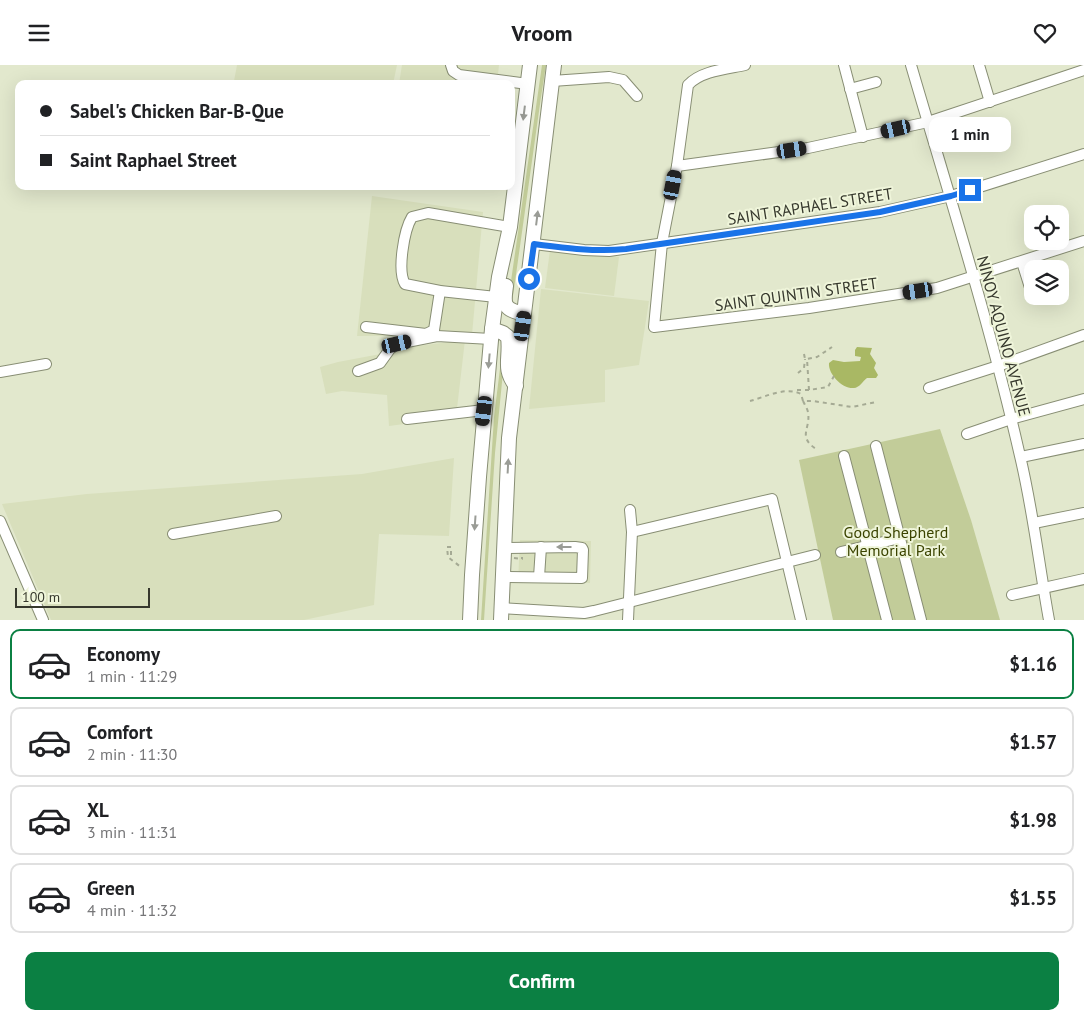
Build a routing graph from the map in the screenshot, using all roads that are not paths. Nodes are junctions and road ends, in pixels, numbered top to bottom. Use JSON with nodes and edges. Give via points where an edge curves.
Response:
{"nodes":[{"id":1,"x":450,"y":65,"type":"edge"},
{"id":2,"x":530,"y":65,"type":"edge"},
{"id":3,"x":554,"y":65,"type":"edge"},
{"id":4,"x":745,"y":65,"type":"edge"},
{"id":5,"x":844,"y":65,"type":"edge"},
{"id":6,"x":911,"y":65,"type":"edge"},
{"id":7,"x":979,"y":65,"type":"edge"},
{"id":8,"x":1084,"y":70,"type":"edge"},
{"id":9,"x":497,"y":80,"type":"edge"},
{"id":10,"x":552,"y":81,"type":"junction"},
{"id":11,"x":515,"y":82,"type":"edge"},
{"id":12,"x":876,"y":82,"type":"dead end"},
{"id":13,"x":528,"y":84,"type":"junction"},
{"id":14,"x":850,"y":89,"type":"junction"},
{"id":15,"x":637,"y":96,"type":"dead end"},
{"id":16,"x":990,"y":102,"type":"junction"},
{"id":17,"x":928,"y":122,"type":"junction"},
{"id":18,"x":863,"y":137,"type":"junction"},
{"id":19,"x":1084,"y":154,"type":"edge"},
{"id":20,"x":677,"y":166,"type":"junction"},
{"id":21,"x":515,"y":187,"type":"edge"},
{"id":22,"x":515,"y":190,"type":"edge"},
{"id":23,"x":951,"y":196,"type":"junction"},
{"id":24,"x":510,"y":227,"type":"junction"},
{"id":25,"x":1084,"y":241,"type":"edge"},
{"id":26,"x":662,"y":243,"type":"junction"},
{"id":27,"x":534,"y":244,"type":"junction"},
{"id":28,"x":1022,"y":262,"type":"junction"},
{"id":29,"x":1024,"y":268,"type":"edge"},
{"id":30,"x":499,"y":277,"type":"junction"},
{"id":31,"x":973,"y":277,"type":"junction"},
{"id":32,"x":440,"y":291,"type":"junction"},
{"id":33,"x":496,"y":297,"type":"junction"},
{"id":34,"x":524,"y":314,"type":"junction"},
{"id":35,"x":366,"y":327,"type":"dead end"},
{"id":36,"x":492,"y":334,"type":"junction"},
{"id":37,"x":1084,"y":335,"type":"edge"},
{"id":38,"x":46,"y":365,"type":"dead end"},
{"id":39,"x":998,"y":366,"type":"junction"},
{"id":40,"x":358,"y":371,"type":"dead end"},
{"id":41,"x":0,"y":372,"type":"edge"},
{"id":42,"x":516,"y":386,"type":"junction"},
{"id":43,"x":929,"y":388,"type":"dead end"},
{"id":44,"x":1084,"y":399,"type":"edge"},
{"id":45,"x":484,"y":411,"type":"junction"},
{"id":46,"x":407,"y":419,"type":"dead end"},
{"id":47,"x":1011,"y":419,"type":"junction"},
{"id":48,"x":967,"y":434,"type":"dead end"},
{"id":49,"x":1084,"y":445,"type":"edge"},
{"id":50,"x":876,"y":446,"type":"dead end"},
{"id":51,"x":844,"y":456,"type":"dead end"},
{"id":52,"x":1021,"y":457,"type":"junction"},
{"id":53,"x":630,"y":510,"type":"dead end"},
{"id":54,"x":1084,"y":513,"type":"edge"},
{"id":55,"x":276,"y":517,"type":"dead end"},
{"id":56,"x":0,"y":521,"type":"edge"},
{"id":57,"x":1034,"y":523,"type":"junction"},
{"id":58,"x":632,"y":532,"type":"junction"},
{"id":59,"x":173,"y":534,"type":"dead end"},
{"id":60,"x":900,"y":538,"type":"junction"},
{"id":61,"x":868,"y":545,"type":"junction"},
{"id":62,"x":504,"y":547,"type":"junction"},
{"id":63,"x":540,"y":547,"type":"junction"},
{"id":64,"x":841,"y":552,"type":"dead end"},
{"id":65,"x":815,"y":555,"type":"dead end"},
{"id":66,"x":786,"y":563,"type":"junction"},
{"id":67,"x":502,"y":577,"type":"junction"},
{"id":68,"x":539,"y":577,"type":"junction"},
{"id":69,"x":1084,"y":579,"type":"edge"},
{"id":70,"x":1043,"y":587,"type":"junction"},
{"id":71,"x":1012,"y":595,"type":"dead end"},
{"id":72,"x":627,"y":603,"type":"junction"},
{"id":73,"x":501,"y":614,"type":"edge"},
{"id":74,"x":43,"y":620,"type":"edge"},
{"id":75,"x":470,"y":620,"type":"edge"},
{"id":76,"x":628,"y":620,"type":"edge"},
{"id":77,"x":801,"y":620,"type":"edge"},
{"id":78,"x":887,"y":620,"type":"edge"},
{"id":79,"x":921,"y":620,"type":"edge"},
{"id":80,"x":1049,"y":620,"type":"edge"}],
"edges":[{"from":1,"to":9,"type":"street","via":[[452,71],[459,75]]},
{"from":2,"to":13,"type":"highway"},
{"from":3,"to":10,"type":"highway"},
{"from":4,"to":20,"type":"street","via":[[694,78],[688,85]]},
{"from":5,"to":14,"type":"street"},
{"from":6,"to":17,"type":"street","name":"NINOY AQUINO AVENUE"},
{"from":7,"to":16,"type":"street"},
{"from":8,"to":16,"type":"street"},
{"from":10,"to":15,"type":"street","via":[[609,77],[623,80]]},
{"from":27,"to":10,"type":"highway","one_way":true},
{"from":11,"to":13,"type":"street"},
{"from":12,"to":14,"type":"street"},
{"from":13,"to":21,"type":"highway","one_way":true},
{"from":14,"to":18,"type":"street"},
{"from":16,"to":17,"type":"street"},
{"from":17,"to":18,"type":"street"},
{"from":17,"to":23,"type":"street","name":"NINOY AQUINO AVENUE"},
{"from":18,"to":20,"type":"street"},
{"from":19,"to":23,"type":"street","name":"SAINT RAPHAEL STREET"},
{"from":20,"to":26,"type":"street"},
{"from":22,"to":24,"type":"highway","one_way":true},
{"from":23,"to":26,"type":"street","name":"SAINT RAPHAEL STREET","via":[[880,212]]},
{"from":23,"to":31,"type":"street","name":"NINOY AQUINO AVENUE"},
{"from":24,"to":30,"type":"highway"},
{"from":24,"to":32,"type":"street","via":[[428,213],[412,217],[404,237],[403,282]]},
{"from":25,"to":28,"type":"street","name":"SAINT QUINTIN STREET"},
{"from":26,"to":27,"type":"street","name":"SAINT RAPHAEL STREET","via":[[609,251]]},
{"from":26,"to":31,"type":"street","name":"SAINT QUINTIN STREET","via":[[654,327],[927,290]]},
{"from":27,"to":34,"type":"highway"},
{"from":28,"to":29,"type":"street"},
{"from":28,"to":31,"type":"street","name":"SAINT QUINTIN STREET"},
{"from":30,"to":33,"type":"highway"},
{"from":30,"to":34,"type":"highway","via":[[506,281],[505,305]]},
{"from":31,"to":39,"type":"street","name":"NINOY AQUINO AVENUE"},
{"from":32,"to":33,"type":"street"},
{"from":32,"to":35,"type":"street","via":[[431,333]]},
{"from":33,"to":36,"type":"highway"},
{"from":34,"to":42,"type":"highway"},
{"from":36,"to":40,"type":"street","via":[[437,337],[397,344],[380,363]]},
{"from":36,"to":42,"type":"highway","via":[[503,333],[508,337],[507,369]]},
{"from":36,"to":45,"type":"highway","one_way":true},
{"from":37,"to":39,"type":"street"},
{"from":38,"to":41,"type":"street"},
{"from":39,"to":43,"type":"street"},
{"from":39,"to":47,"type":"street","name":"NINOY AQUINO AVENUE"},
{"from":62,"to":42,"type":"highway","one_way":true},
{"from":44,"to":47,"type":"street"},
{"from":45,"to":46,"type":"street"},
{"from":45,"to":75,"type":"highway","one_way":true},
{"from":47,"to":48,"type":"street"},
{"from":47,"to":52,"type":"street","name":"NINOY AQUINO AVENUE"},
{"from":49,"to":52,"type":"street"},
{"from":50,"to":60,"type":"street"},
{"from":51,"to":61,"type":"street"},
{"from":52,"to":57,"type":"street","name":"NINOY AQUINO AVENUE"},
{"from":53,"to":58,"type":"street"},
{"from":54,"to":57,"type":"street"},
{"from":55,"to":59,"type":"street"},
{"from":56,"to":74,"type":"street"},
{"from":57,"to":70,"type":"street","name":"NINOY AQUINO AVENUE"},
{"from":58,"to":66,"type":"street","via":[[772,499]]},
{"from":58,"to":72,"type":"street"},
{"from":60,"to":61,"type":"street"},
{"from":60,"to":79,"type":"street"},
{"from":61,"to":64,"type":"street"},
{"from":61,"to":78,"type":"street"},
{"from":62,"to":63,"type":"street"},
{"from":62,"to":67,"type":"highway"},
{"from":63,"to":68,"type":"street"},
{"from":68,"to":63,"type":"street","one_way":true,"via":[[582,578],[583,550]]},
{"from":65,"to":66,"type":"street"},
{"from":66,"to":72,"type":"street"},
{"from":66,"to":77,"type":"street"},
{"from":67,"to":68,"type":"street"},
{"from":67,"to":73,"type":"highway"},
{"from":69,"to":70,"type":"street"},
{"from":70,"to":71,"type":"street"},
{"from":70,"to":80,"type":"street","name":"NINOY AQUINO AVENUE"},
{"from":72,"to":73,"type":"street","via":[[584,613]]},
{"from":72,"to":76,"type":"street"}]}
